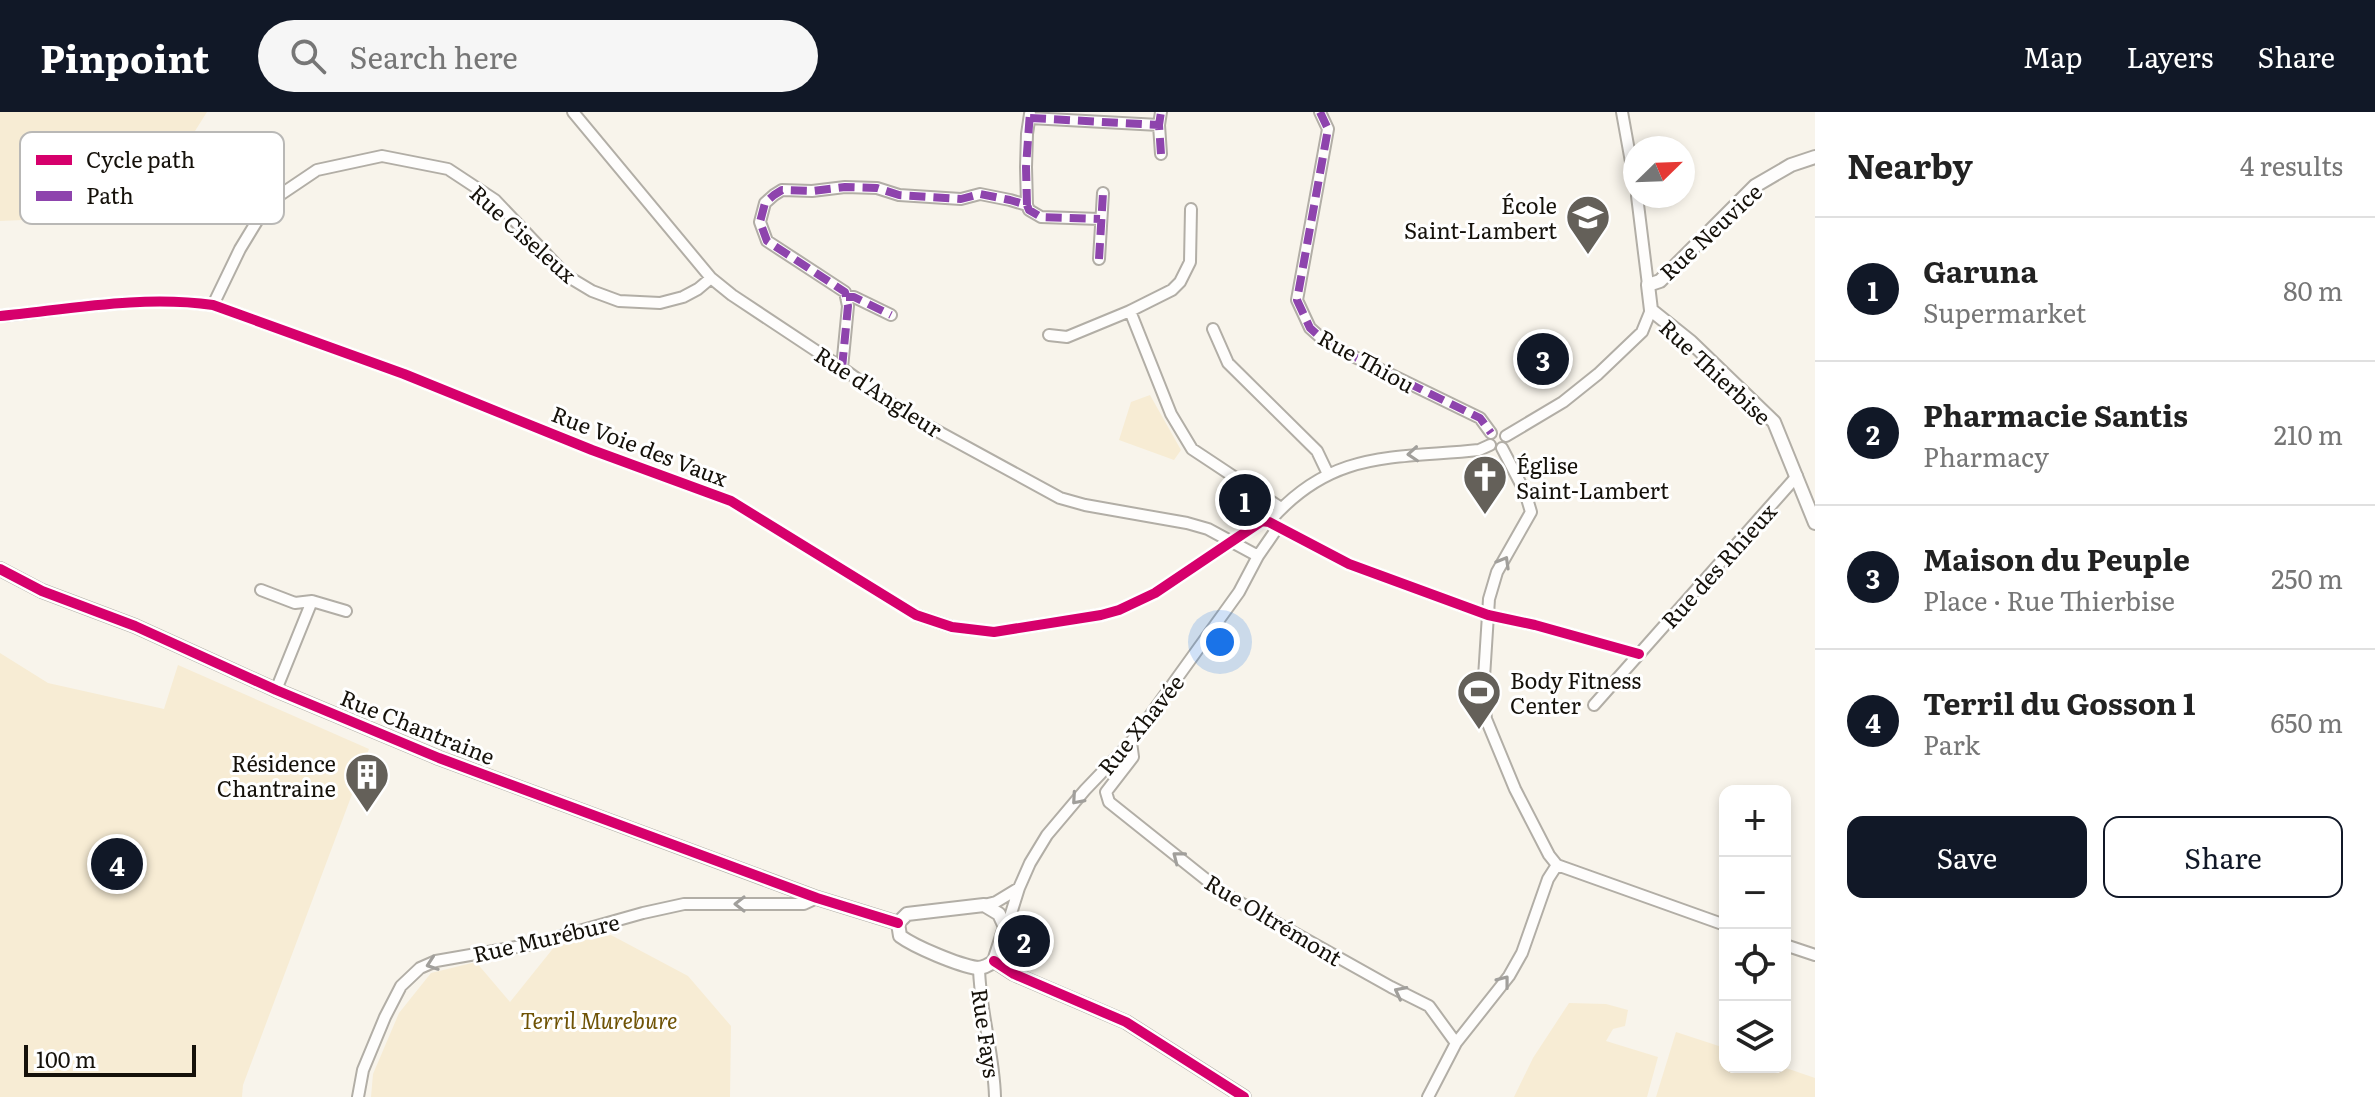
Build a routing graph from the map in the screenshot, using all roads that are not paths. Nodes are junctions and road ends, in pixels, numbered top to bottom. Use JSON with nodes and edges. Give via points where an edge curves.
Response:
{"nodes":[{"id":1,"x":573,"y":112,"type":"edge"},
{"id":2,"x":1161,"y":112,"type":"edge"},
{"id":3,"x":1320,"y":112,"type":"edge"},
{"id":4,"x":1622,"y":112,"type":"edge"},
{"id":5,"x":1030,"y":115,"type":"edge"},
{"id":6,"x":1159,"y":125,"type":"junction"},
{"id":7,"x":1626,"y":136,"type":"edge"},
{"id":8,"x":1161,"y":154,"type":"dead end"},
{"id":9,"x":1815,"y":157,"type":"edge"},
{"id":10,"x":284,"y":192,"type":"edge"},
{"id":11,"x":1103,"y":193,"type":"dead end"},
{"id":12,"x":1027,"y":205,"type":"junction"},
{"id":13,"x":1638,"y":208,"type":"edge"},
{"id":14,"x":1191,"y":209,"type":"dead end"},
{"id":15,"x":1100,"y":219,"type":"junction"},
{"id":16,"x":255,"y":224,"type":"edge"},
{"id":17,"x":1099,"y":259,"type":"dead end"},
{"id":18,"x":711,"y":278,"type":"junction"},
{"id":19,"x":1648,"y":285,"type":"junction"},
{"id":20,"x":846,"y":297,"type":"junction"},
{"id":21,"x":213,"y":305,"type":"junction"},
{"id":22,"x":1651,"y":310,"type":"junction"},
{"id":23,"x":1130,"y":311,"type":"junction"},
{"id":24,"x":891,"y":315,"type":"dead end"},
{"id":25,"x":0,"y":316,"type":"edge"},
{"id":26,"x":1213,"y":329,"type":"dead end"},
{"id":27,"x":1049,"y":335,"type":"dead end"},
{"id":28,"x":842,"y":368,"type":"junction"},
{"id":29,"x":1506,"y":436,"type":"junction"},
{"id":30,"x":1490,"y":439,"type":"junction"},
{"id":31,"x":1502,"y":448,"type":"junction"},
{"id":32,"x":1328,"y":474,"type":"junction"},
{"id":33,"x":1797,"y":476,"type":"junction"},
{"id":34,"x":1281,"y":508,"type":"junction"},
{"id":35,"x":1270,"y":523,"type":"junction"},
{"id":36,"x":1815,"y":523,"type":"edge"},
{"id":37,"x":1234,"y":542,"type":"junction"},
{"id":38,"x":1258,"y":556,"type":"junction"},
{"id":39,"x":0,"y":569,"type":"edge"},
{"id":40,"x":261,"y":590,"type":"dead end"},
{"id":41,"x":312,"y":601,"type":"junction"},
{"id":42,"x":346,"y":611,"type":"dead end"},
{"id":43,"x":1488,"y":615,"type":"junction"},
{"id":44,"x":1639,"y":654,"type":"junction"},
{"id":45,"x":276,"y":690,"type":"junction"},
{"id":46,"x":1594,"y":705,"type":"dead end"},
{"id":47,"x":1131,"y":742,"type":"junction"},
{"id":48,"x":1557,"y":865,"type":"junction"},
{"id":49,"x":1019,"y":888,"type":"junction"},
{"id":50,"x":823,"y":900,"type":"junction"},
{"id":51,"x":984,"y":905,"type":"junction"},
{"id":52,"x":898,"y":923,"type":"junction"},
{"id":53,"x":1719,"y":923,"type":"edge"},
{"id":54,"x":1005,"y":927,"type":"junction"},
{"id":55,"x":1791,"y":947,"type":"edge"},
{"id":56,"x":1815,"y":955,"type":"edge"},
{"id":57,"x":994,"y":961,"type":"junction"},
{"id":58,"x":979,"y":968,"type":"junction"},
{"id":59,"x":1456,"y":1043,"type":"junction"},
{"id":60,"x":358,"y":1097,"type":"edge"},
{"id":61,"x":995,"y":1097,"type":"edge"},
{"id":62,"x":1244,"y":1097,"type":"edge"},
{"id":63,"x":1428,"y":1097,"type":"edge"}],
"edges":[{"from":1,"to":18,"type":"street","name":"Rue d'Angleur"},
{"from":2,"to":6,"type":"street"},
{"from":3,"to":30,"type":"street","name":"Rue Thiou","via":[[1328,129],[1297,300],[1310,328],[1328,344],[1480,418]]},
{"from":4,"to":7,"type":"street"},
{"from":5,"to":6,"type":"street"},
{"from":5,"to":12,"type":"street"},
{"from":6,"to":8,"type":"street"},
{"from":9,"to":19,"type":"street","name":"Rue Neuvice","via":[[1755,186],[1660,281]]},
{"from":10,"to":18,"type":"street","name":"Rue Ciseleux","via":[[317,170],[382,156],[448,169],[495,200],[567,276],[592,291],[619,301],[660,303],[683,297]]},
{"from":11,"to":15,"type":"street"},
{"from":12,"to":15,"type":"street","via":[[1041,217]]},
{"from":12,"to":20,"type":"street","via":[[980,194],[961,199],[899,195],[877,188],[782,190],[765,203],[760,222],[767,241]]},
{"from":13,"to":19,"type":"street"},
{"from":14,"to":23,"type":"street","via":[[1186,272],[1172,290]]},
{"from":15,"to":17,"type":"street"},
{"from":16,"to":21,"type":"street","name":"Rue Ciseleux"},
{"from":18,"to":28,"type":"street","name":"Rue d'Angleur"},
{"from":19,"to":22,"type":"street","name":"Rue Thierbise"},
{"from":20,"to":24,"type":"street"},
{"from":20,"to":28,"type":"street"},
{"from":21,"to":25,"type":"street","name":"Rue Voie des Vaux","via":[[153,300]]},
{"from":21,"to":37,"type":"street","name":"Rue Voie des Vaux","via":[[731,501],[916,615],[952,627],[994,632],[1110,613],[1155,593]]},
{"from":22,"to":29,"type":"street","name":"Rue Thierbise","via":[[1642,332],[1598,374]]},
{"from":22,"to":33,"type":"street","name":"Rue Thierbise","via":[[1774,422]]},
{"from":23,"to":27,"type":"street","via":[[1067,337]]},
{"from":23,"to":34,"type":"street","via":[[1171,414],[1192,449]]},
{"from":26,"to":32,"type":"street","via":[[1228,363],[1317,451]]},
{"from":28,"to":37,"type":"street","name":"Rue d'Angleur","via":[[906,414],[1060,498],[1187,523]]},
{"from":29,"to":30,"type":"street","via":[[1500,431]]},
{"from":29,"to":31,"type":"street"},
{"from":30,"to":31,"type":"street","via":[[1493,448]]},
{"from":30,"to":32,"type":"street","one_way":true,"via":[[1479,450],[1392,456]]},
{"from":43,"to":31,"type":"street","one_way":true,"via":[[1497,572],[1531,512]]},
{"from":32,"to":34,"type":"street"},
{"from":33,"to":36,"type":"street","name":"Rue Thierbise"},
{"from":33,"to":44,"type":"street","name":"Rue des Rhieux"},
{"from":34,"to":35,"type":"street"},
{"from":35,"to":37,"type":"street","name":"Rue Voie des Vaux","via":[[1244,532]]},
{"from":35,"to":38,"type":"street","name":"Rue Xhavée"},
{"from":35,"to":43,"type":"street","via":[[1349,564]]},
{"from":37,"to":38,"type":"street","name":"Rue d'Angleur"},
{"from":38,"to":47,"type":"street","name":"Rue Xhavée","via":[[1239,592]]},
{"from":39,"to":45,"type":"street","name":"Rue Chantraine"},
{"from":40,"to":41,"type":"street","via":[[295,603]]},
{"from":41,"to":42,"type":"street"},
{"from":41,"to":45,"type":"street"},
{"from":43,"to":44,"type":"street"},
{"from":43,"to":48,"type":"street","via":[[1486,719],[1515,789]]},
{"from":44,"to":46,"type":"street","name":"Rue des Rhieux"},
{"from":45,"to":50,"type":"street","name":"Rue Chantraine","via":[[439,758]]},
{"from":47,"to":49,"type":"street","name":"Rue Xhavée","one_way":true,"via":[[1047,835]]},
{"from":59,"to":47,"type":"street","name":"Rue Oltrémont","one_way":true,"via":[[1429,1006],[1223,893],[1109,802],[1106,792],[1133,757]]},
{"from":48,"to":53,"type":"street"},
{"from":59,"to":48,"type":"street","one_way":true,"via":[[1509,976]]},
{"from":49,"to":51,"type":"street"},
{"from":49,"to":54,"type":"street","name":"Rue Xhavée"},
{"from":50,"to":52,"type":"street","name":"Rue Chantraine"},
{"from":50,"to":60,"type":"street","name":"Rue Murébure","one_way":true,"via":[[684,904],[533,944],[436,961],[401,986],[363,1070]]},
{"from":51,"to":52,"type":"street","via":[[907,914]]},
{"from":51,"to":54,"type":"street","via":[[999,914]]},
{"from":52,"to":58,"type":"street","via":[[900,936],[914,946]]},
{"from":54,"to":57,"type":"street"},
{"from":55,"to":56,"type":"street"},
{"from":57,"to":58,"type":"street"},
{"from":57,"to":62,"type":"street","via":[[1126,1022]]},
{"from":58,"to":61,"type":"street","name":"Rue Fays"},
{"from":59,"to":63,"type":"street"}]}
